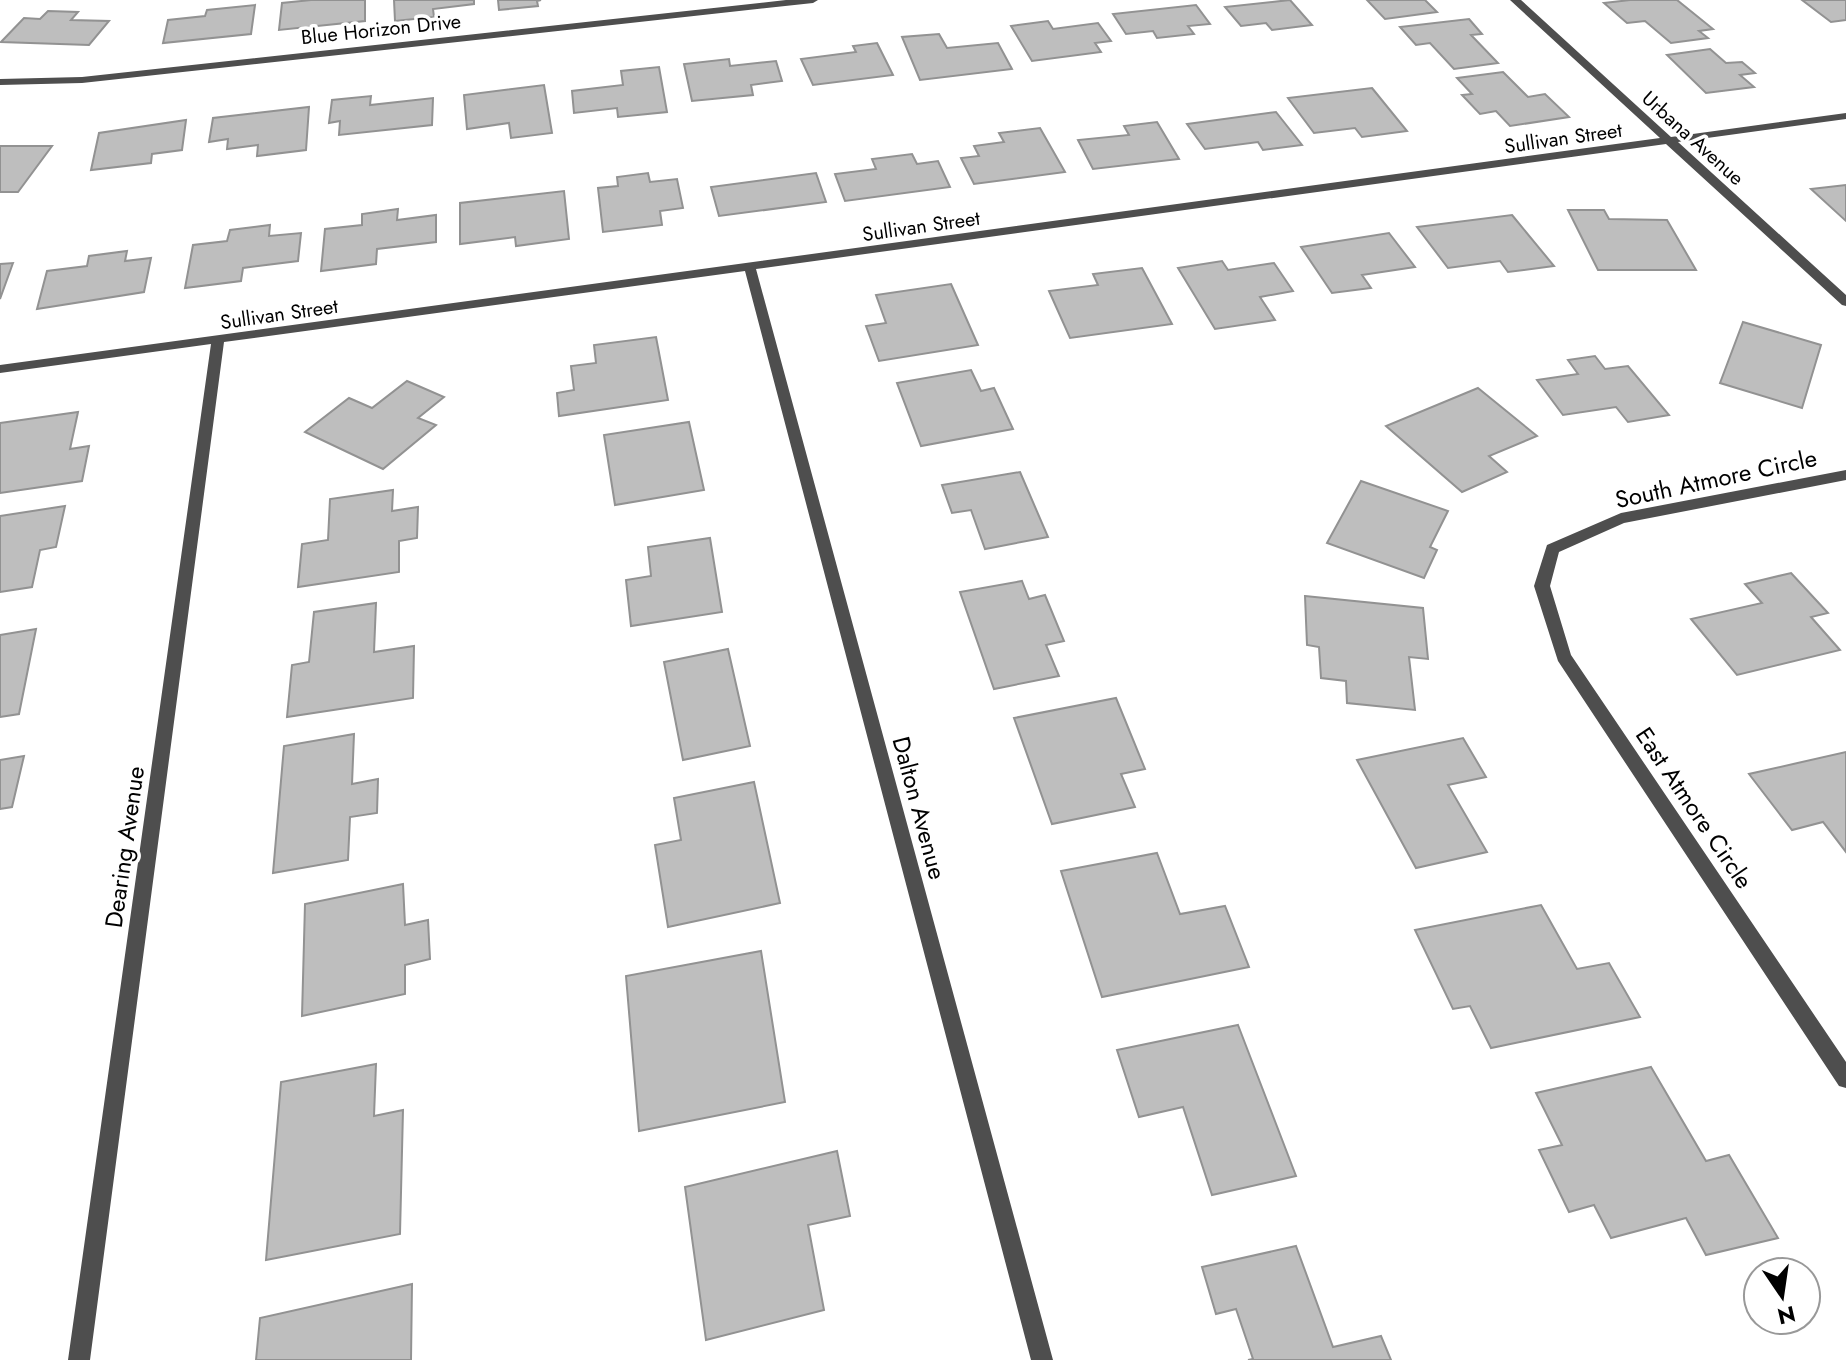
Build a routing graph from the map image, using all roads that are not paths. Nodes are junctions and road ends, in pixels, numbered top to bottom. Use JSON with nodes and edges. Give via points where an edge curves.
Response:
{"nodes":[{"id":1,"x":813,"y":0,"type":"edge"},
{"id":2,"x":1515,"y":0,"type":"edge"},
{"id":3,"x":0,"y":82,"type":"edge"},
{"id":4,"x":1846,"y":116,"type":"edge"},
{"id":5,"x":1671,"y":142,"type":"junction"},
{"id":6,"x":750,"y":268,"type":"junction"},
{"id":7,"x":1846,"y":302,"type":"edge"},
{"id":8,"x":218,"y":341,"type":"junction"},
{"id":9,"x":0,"y":369,"type":"edge"},
{"id":10,"x":1846,"y":475,"type":"edge"},
{"id":11,"x":1552,"y":549,"type":"joint"},
{"id":12,"x":1846,"y":1079,"type":"edge"},
{"id":13,"x":79,"y":1360,"type":"edge"},
{"id":14,"x":1042,"y":1360,"type":"edge"}],
"edges":[{"from":1,"to":3,"type":"street","name":"Blue Horizon Drive","via":[[82,80]]},
{"from":2,"to":5,"type":"street","name":"Urbana Avenue"},
{"from":4,"to":5,"type":"street","name":"Sullivan Street"},
{"from":5,"to":6,"type":"street","name":"Sullivan Street"},
{"from":5,"to":7,"type":"street","name":"Urbana Avenue"},
{"from":6,"to":8,"type":"street","name":"Sullivan Street"},
{"from":6,"to":14,"type":"street","name":"Dalton Avenue"},
{"from":8,"to":9,"type":"street","name":"Sullivan Street"},
{"from":8,"to":13,"type":"street","name":"Dearing Avenue"},
{"from":10,"to":11,"type":"street","name":"South Atmore Circle","via":[[1621,518]]},
{"from":11,"to":12,"type":"street","name":"East Atmore Circle","via":[[1542,586],[1564,657]]}]}
